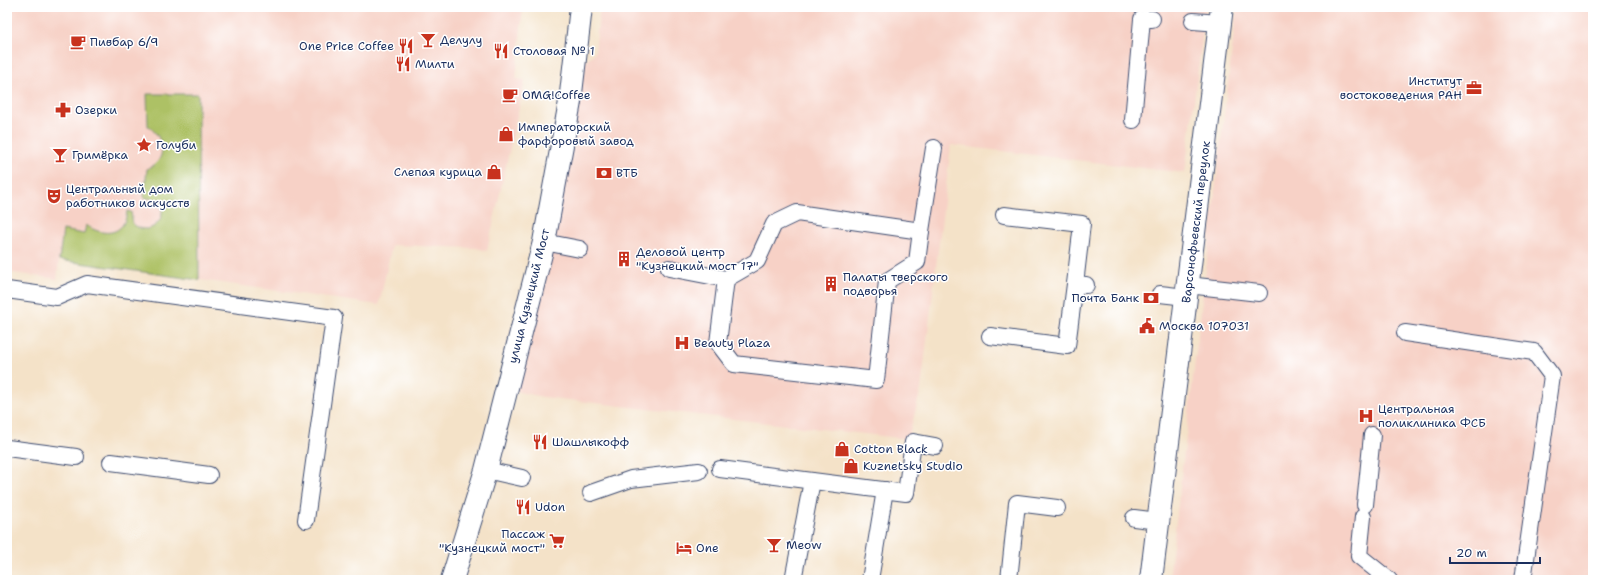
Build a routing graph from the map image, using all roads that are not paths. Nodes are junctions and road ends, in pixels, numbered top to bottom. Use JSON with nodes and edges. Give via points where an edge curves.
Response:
{"nodes":[{"id":1,"x":581,"y":7,"type":"edge"},
{"id":2,"x":1221,"y":15,"type":"edge"},
{"id":3,"x":1152,"y":19,"type":"dead end"},
{"id":4,"x":1192,"y":21,"type":"dead end"},
{"id":5,"x":1133,"y":120,"type":"dead end"},
{"id":6,"x":934,"y":148,"type":"dead end"},
{"id":7,"x":1004,"y":215,"type":"dead end"},
{"id":8,"x":921,"y":232,"type":"junction"},
{"id":9,"x":544,"y":242,"type":"junction"},
{"id":10,"x":580,"y":249,"type":"dead end"},
{"id":11,"x":669,"y":268,"type":"dead end"},
{"id":12,"x":726,"y":279,"type":"junction"},
{"id":13,"x":7,"y":290,"type":"edge"},
{"id":14,"x":1187,"y":291,"type":"junction"},
{"id":15,"x":1160,"y":294,"type":"dead end"},
{"id":16,"x":1259,"y":294,"type":"dead end"},
{"id":17,"x":1405,"y":333,"type":"dead end"},
{"id":18,"x":990,"y":336,"type":"dead end"},
{"id":19,"x":1372,"y":435,"type":"dead end"},
{"id":20,"x":935,"y":446,"type":"dead end"},
{"id":21,"x":7,"y":448,"type":"edge"},
{"id":22,"x":76,"y":457,"type":"dead end"},
{"id":23,"x":111,"y":462,"type":"dead end"},
{"id":24,"x":720,"y":469,"type":"dead end"},
{"id":25,"x":486,"y":470,"type":"junction"},
{"id":26,"x":699,"y":471,"type":"dead end"},
{"id":27,"x":209,"y":475,"type":"dead end"},
{"id":28,"x":522,"y":478,"type":"dead end"},
{"id":29,"x":812,"y":481,"type":"junction"},
{"id":30,"x":885,"y":490,"type":"junction"},
{"id":31,"x":591,"y":493,"type":"dead end"},
{"id":32,"x":1057,"y":508,"type":"dead end"},
{"id":33,"x":1134,"y":518,"type":"dead end"},
{"id":34,"x":306,"y":520,"type":"dead end"},
{"id":35,"x":1158,"y":521,"type":"junction"},
{"id":36,"x":452,"y":580,"type":"edge"},
{"id":37,"x":793,"y":580,"type":"edge"},
{"id":38,"x":870,"y":580,"type":"edge"},
{"id":39,"x":1009,"y":580,"type":"edge"},
{"id":40,"x":1151,"y":580,"type":"edge"},
{"id":41,"x":1389,"y":580,"type":"edge"},
{"id":42,"x":1523,"y":580,"type":"edge"}],
"edges":[{"from":1,"to":9,"type":"street","name":"улица Кузнецкий Мост","via":[[570,102]]},
{"from":2,"to":4,"type":"lane"},
{"from":2,"to":14,"type":"street","name":"Варсонофьевский переулок"},
{"from":3,"to":5,"type":"lane","via":[[1142,19]]},
{"from":6,"to":8,"type":"lane"},
{"from":7,"to":18,"type":"lane","via":[[1082,224],[1081,284],[1067,346]]},
{"from":8,"to":12,"type":"lane","via":[[797,213],[774,224],[756,261]]},
{"from":8,"to":12,"type":"lane","via":[[917,262],[887,281],[876,380],[734,364],[718,343]]},
{"from":9,"to":10,"type":"lane"},
{"from":9,"to":25,"type":"street","name":"улица Кузнецкий Мост"},
{"from":11,"to":12,"type":"lane"},
{"from":13,"to":34,"type":"lane","via":[[56,297],[87,284],[334,318]]},
{"from":14,"to":15,"type":"lane"},
{"from":14,"to":16,"type":"lane"},
{"from":14,"to":35,"type":"street","name":"Варсонофьевский переулок"},
{"from":17,"to":42,"type":"lane","via":[[1534,352],[1552,376]]},
{"from":19,"to":41,"type":"lane","via":[[1359,556]]},
{"from":20,"to":30,"type":"lane","via":[[914,442],[906,493]]},
{"from":21,"to":22,"type":"lane"},
{"from":23,"to":27,"type":"lane"},
{"from":24,"to":29,"type":"lane"},
{"from":25,"to":28,"type":"lane"},
{"from":25,"to":36,"type":"street","name":"улица Кузнецкий Мост"},
{"from":26,"to":31,"type":"lane","via":[[631,479]]},
{"from":29,"to":30,"type":"lane"},
{"from":29,"to":37,"type":"lane"},
{"from":30,"to":38,"type":"lane"},
{"from":32,"to":39,"type":"lane","via":[[1018,503]]},
{"from":33,"to":35,"type":"lane"},
{"from":35,"to":40,"type":"street","name":"Варсонофьевский переулок"}]}
